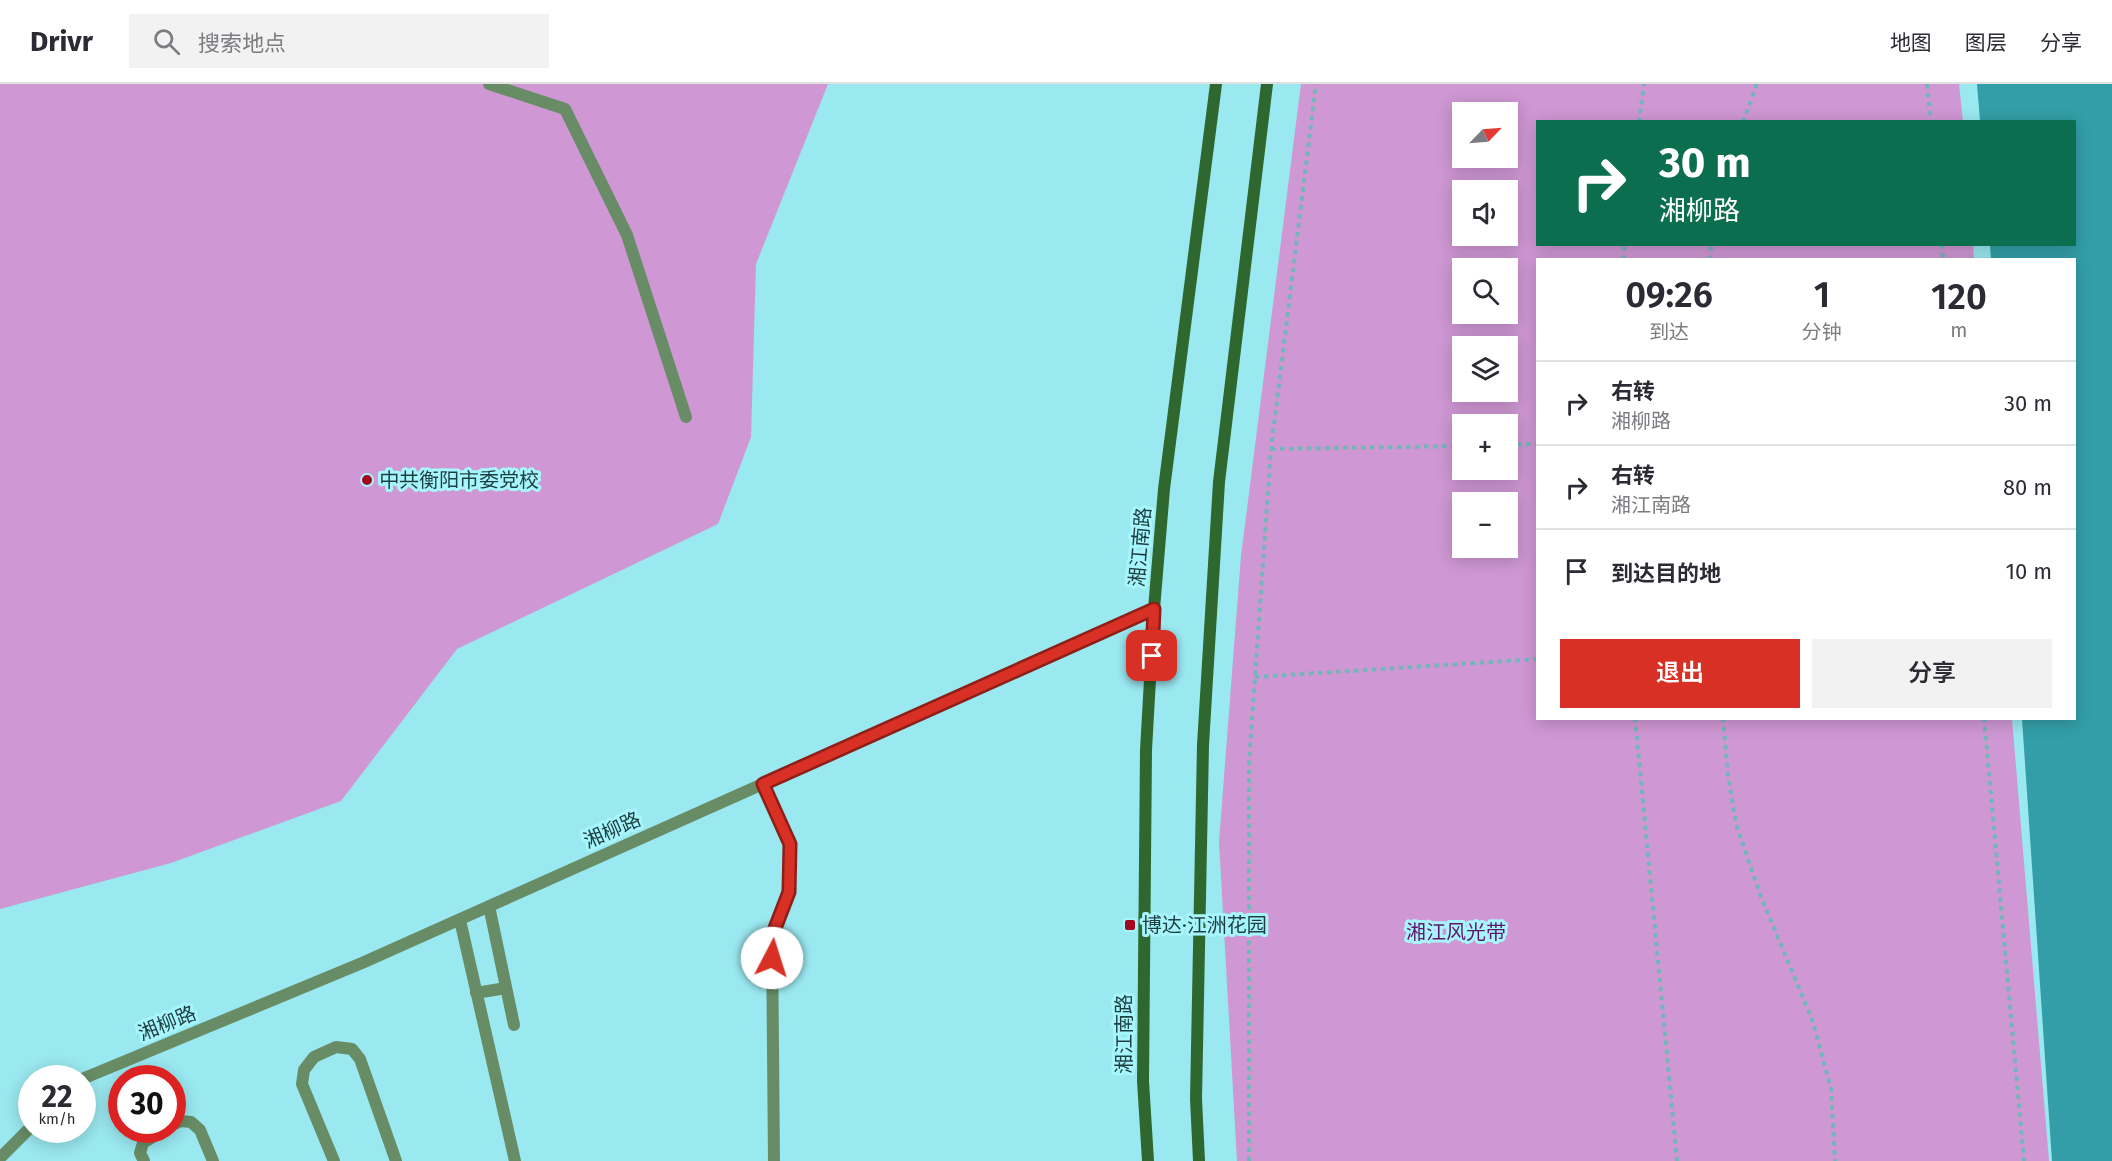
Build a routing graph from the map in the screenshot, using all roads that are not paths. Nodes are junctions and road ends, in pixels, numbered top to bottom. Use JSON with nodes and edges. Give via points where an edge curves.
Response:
{"nodes":[{"id":1,"x":489,"y":84,"type":"edge"},
{"id":2,"x":1216,"y":84,"type":"edge"},
{"id":3,"x":1267,"y":84,"type":"edge"},
{"id":4,"x":686,"y":417,"type":"dead end"},
{"id":5,"x":1154,"y":609,"type":"junction"},
{"id":6,"x":763,"y":784,"type":"junction"},
{"id":7,"x":489,"y":906,"type":"junction"},
{"id":8,"x":460,"y":920,"type":"junction"},
{"id":9,"x":506,"y":988,"type":"junction"},
{"id":10,"x":476,"y":993,"type":"junction"},
{"id":11,"x":514,"y":1025,"type":"dead end"},
{"id":12,"x":96,"y":1073,"type":"edge"},
{"id":13,"x":186,"y":1122,"type":"edge"},
{"id":14,"x":18,"y":1140,"type":"edge"},
{"id":15,"x":142,"y":1143,"type":"edge"},
{"id":16,"x":0,"y":1158,"type":"edge"},
{"id":17,"x":144,"y":1161,"type":"edge"},
{"id":18,"x":213,"y":1161,"type":"edge"},
{"id":19,"x":334,"y":1161,"type":"edge"},
{"id":20,"x":396,"y":1161,"type":"edge"},
{"id":21,"x":515,"y":1161,"type":"edge"},
{"id":22,"x":774,"y":1161,"type":"edge"},
{"id":23,"x":1148,"y":1161,"type":"edge"},
{"id":24,"x":1199,"y":1161,"type":"edge"}],
"edges":[{"from":1,"to":4,"type":"street","via":[[565,109],[627,235]]},
{"from":2,"to":5,"type":"main road","name":"湘江南路","via":[[1164,489]]},
{"from":3,"to":24,"type":"main road","via":[[1219,482],[1211,602],[1202,757],[1196,1099]]},
{"from":5,"to":6,"type":"street","name":"湘柳路"},
{"from":5,"to":23,"type":"main road","name":"湘江南路","via":[[1146,773],[1143,1081]]},
{"from":6,"to":7,"type":"street","name":"湘柳路"},
{"from":6,"to":22,"type":"street","via":[[790,844],[789,892],[772,936]]},
{"from":7,"to":8,"type":"street","name":"湘柳路"},
{"from":7,"to":9,"type":"street"},
{"from":8,"to":10,"type":"street"},
{"from":8,"to":12,"type":"street","name":"湘柳路"},
{"from":9,"to":10,"type":"street"},
{"from":9,"to":11,"type":"street"},
{"from":10,"to":21,"type":"street"},
{"from":13,"to":18,"type":"street","via":[[200,1130]]},
{"from":14,"to":16,"type":"street"},
{"from":15,"to":17,"type":"street","via":[[140,1153]]},
{"from":19,"to":20,"type":"street","via":[[302,1084],[304,1070],[314,1057],[336,1047],[352,1048],[360,1059]]}]}
